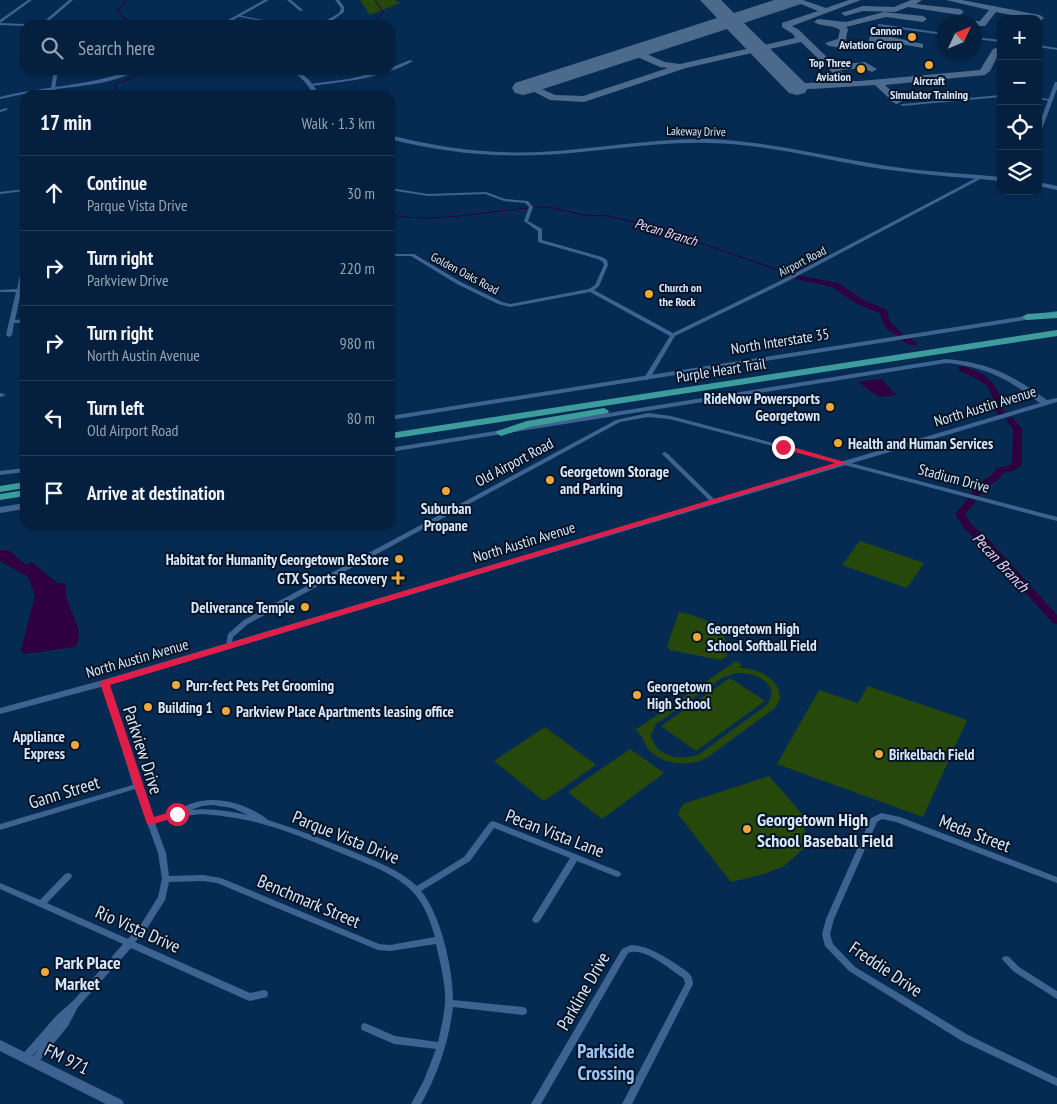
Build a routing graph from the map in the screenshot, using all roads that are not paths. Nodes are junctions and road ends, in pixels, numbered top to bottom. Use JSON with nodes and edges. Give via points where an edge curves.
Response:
{"nodes":[{"id":1,"x":30,"y":0,"type":"edge"},
{"id":2,"x":71,"y":0,"type":"edge"},
{"id":3,"x":267,"y":0,"type":"edge"},
{"id":4,"x":289,"y":0,"type":"edge"},
{"id":5,"x":337,"y":0,"type":"edge"},
{"id":6,"x":301,"y":10,"type":"dead end"},
{"id":7,"x":238,"y":16,"type":"junction"},
{"id":8,"x":48,"y":20,"type":"edge"},
{"id":9,"x":230,"y":20,"type":"edge"},
{"id":10,"x":260,"y":20,"type":"edge"},
{"id":11,"x":329,"y":20,"type":"edge"},
{"id":12,"x":0,"y":23,"type":"edge"},
{"id":13,"x":20,"y":25,"type":"edge"},
{"id":14,"x":880,"y":25,"type":"dead end"},
{"id":15,"x":937,"y":33,"type":"edge"},
{"id":16,"x":982,"y":39,"type":"edge"},
{"id":17,"x":997,"y":41,"type":"edge"},
{"id":18,"x":1042,"y":47,"type":"edge"},
{"id":19,"x":1057,"y":49,"type":"edge"},
{"id":20,"x":411,"y":61,"type":"dead end"},
{"id":21,"x":395,"y":69,"type":"edge"},
{"id":22,"x":55,"y":75,"type":"edge"},
{"id":23,"x":121,"y":75,"type":"edge"},
{"id":24,"x":300,"y":75,"type":"edge"},
{"id":25,"x":375,"y":75,"type":"edge"},
{"id":26,"x":1057,"y":83,"type":"edge"},
{"id":27,"x":310,"y":86,"type":"junction"},
{"id":28,"x":52,"y":90,"type":"edge"},
{"id":29,"x":61,"y":90,"type":"edge"},
{"id":30,"x":313,"y":90,"type":"edge"},
{"id":31,"x":20,"y":93,"type":"edge"},
{"id":32,"x":1055,"y":94,"type":"edge"},
{"id":33,"x":997,"y":96,"type":"edge"},
{"id":34,"x":0,"y":98,"type":"edge"},
{"id":35,"x":1042,"y":99,"type":"edge"},
{"id":36,"x":1051,"y":100,"type":"junction"},
{"id":37,"x":902,"y":105,"type":"dead end"},
{"id":38,"x":6,"y":109,"type":"dead end"},
{"id":39,"x":0,"y":111,"type":"edge"},
{"id":40,"x":1042,"y":124,"type":"edge"},
{"id":41,"x":395,"y":138,"type":"edge"},
{"id":42,"x":982,"y":177,"type":"junction"},
{"id":43,"x":997,"y":179,"type":"edge"},
{"id":44,"x":1042,"y":185,"type":"edge"},
{"id":45,"x":1057,"y":188,"type":"edge"},
{"id":46,"x":395,"y":190,"type":"edge"},
{"id":47,"x":20,"y":191,"type":"edge"},
{"id":48,"x":0,"y":193,"type":"edge"},
{"id":49,"x":395,"y":255,"type":"edge"},
{"id":50,"x":20,"y":282,"type":"edge"},
{"id":51,"x":18,"y":290,"type":"junction"},
{"id":52,"x":591,"y":290,"type":"junction"},
{"id":53,"x":0,"y":291,"type":"edge"},
{"id":54,"x":1057,"y":314,"type":"edge"},
{"id":55,"x":1027,"y":317,"type":"joint"},
{"id":56,"x":12,"y":322,"type":"junction"},
{"id":57,"x":20,"y":322,"type":"edge"},
{"id":58,"x":1057,"y":326,"type":"edge"},
{"id":59,"x":1057,"y":333,"type":"edge"},
{"id":60,"x":9,"y":335,"type":"dead end"},
{"id":61,"x":673,"y":335,"type":"junction"},
{"id":62,"x":832,"y":368,"type":"junction"},
{"id":63,"x":646,"y":378,"type":"junction"},
{"id":64,"x":1057,"y":400,"type":"edge"},
{"id":65,"x":1046,"y":403,"type":"junction"},
{"id":66,"x":395,"y":417,"type":"edge"},
{"id":67,"x":395,"y":428,"type":"edge"},
{"id":68,"x":500,"y":433,"type":"junction"},
{"id":69,"x":395,"y":435,"type":"edge"},
{"id":70,"x":395,"y":449,"type":"edge"},
{"id":71,"x":665,"y":454,"type":"dead end"},
{"id":72,"x":843,"y":463,"type":"junction"},
{"id":73,"x":20,"y":471,"type":"edge"},
{"id":74,"x":0,"y":474,"type":"edge"},
{"id":75,"x":20,"y":487,"type":"edge"},
{"id":76,"x":0,"y":489,"type":"edge"},
{"id":77,"x":20,"y":489,"type":"edge"},
{"id":78,"x":0,"y":497,"type":"edge"},
{"id":79,"x":713,"y":501,"type":"junction"},
{"id":80,"x":20,"y":502,"type":"edge"},
{"id":81,"x":0,"y":505,"type":"edge"},
{"id":82,"x":20,"y":507,"type":"edge"},
{"id":83,"x":0,"y":510,"type":"edge"},
{"id":84,"x":1057,"y":519,"type":"edge"},
{"id":85,"x":229,"y":646,"type":"junction"},
{"id":86,"x":105,"y":683,"type":"junction"},
{"id":87,"x":0,"y":711,"type":"edge"},
{"id":88,"x":137,"y":786,"type":"junction"},
{"id":89,"x":881,"y":816,"type":"joint"},
{"id":90,"x":150,"y":821,"type":"junction"},
{"id":91,"x":0,"y":827,"type":"edge"},
{"id":92,"x":575,"y":857,"type":"junction"},
{"id":93,"x":617,"y":874,"type":"dead end"},
{"id":94,"x":68,"y":876,"type":"dead end"},
{"id":95,"x":166,"y":879,"type":"junction"},
{"id":96,"x":1057,"y":880,"type":"edge"},
{"id":97,"x":0,"y":886,"type":"edge"},
{"id":98,"x":416,"y":890,"type":"junction"},
{"id":99,"x":42,"y":904,"type":"junction"},
{"id":100,"x":536,"y":920,"type":"dead end"},
{"id":101,"x":439,"y":940,"type":"junction"},
{"id":102,"x":130,"y":943,"type":"junction"},
{"id":103,"x":1006,"y":959,"type":"dead end"},
{"id":104,"x":264,"y":994,"type":"dead end"},
{"id":105,"x":1057,"y":995,"type":"edge"},
{"id":106,"x":449,"y":1003,"type":"junction"},
{"id":107,"x":523,"y":1011,"type":"dead end"},
{"id":108,"x":365,"y":1027,"type":"dead end"},
{"id":109,"x":0,"y":1046,"type":"edge"},
{"id":110,"x":440,"y":1046,"type":"junction"},
{"id":111,"x":29,"y":1060,"type":"junction"},
{"id":112,"x":1057,"y":1082,"type":"edge"},
{"id":113,"x":118,"y":1104,"type":"edge"},
{"id":114,"x":416,"y":1104,"type":"edge"},
{"id":115,"x":536,"y":1104,"type":"edge"},
{"id":116,"x":627,"y":1104,"type":"edge"}],
"edges":[{"from":1,"to":12,"type":"street"},
{"from":2,"to":8,"type":"street"},
{"from":3,"to":7,"type":"street"},
{"from":4,"to":6,"type":"street"},
{"from":5,"to":11,"type":"street","via":[[343,8],[340,15]]},
{"from":7,"to":9,"type":"street"},
{"from":7,"to":10,"type":"street"},
{"from":12,"to":13,"type":"main road"},
{"from":14,"to":15,"type":"street"},
{"from":16,"to":17,"type":"street"},
{"from":18,"to":19,"type":"street"},
{"from":20,"to":21,"type":"street"},
{"from":22,"to":28,"type":"street"},
{"from":23,"to":29,"type":"street"},
{"from":24,"to":27,"type":"main road"},
{"from":25,"to":27,"type":"street"},
{"from":26,"to":32,"type":"street"},
{"from":27,"to":30,"type":"main road"},
{"from":31,"to":34,"type":"street"},
{"from":32,"to":36,"type":"street"},
{"from":33,"to":37,"type":"street"},
{"from":35,"to":36,"type":"street"},
{"from":36,"to":40,"type":"street"},
{"from":38,"to":39,"type":"street"},
{"from":41,"to":42,"type":"main road","name":"Lakeway Drive","via":[[450,150],[518,154],[666,142],[734,143],[897,168]]},
{"from":42,"to":43,"type":"main road","name":"Lakeway Drive"},
{"from":42,"to":61,"type":"street","name":"Airport Road"},
{"from":44,"to":45,"type":"main road"},
{"from":46,"to":52,"type":"street","via":[[428,195],[488,193],[504,200],[524,201],[531,207],[526,221],[540,230],[542,242],[605,261],[600,279]]},
{"from":47,"to":48,"type":"street"},
{"from":49,"to":52,"type":"street","name":"Golden Oaks Road","via":[[414,256],[459,283],[506,305]]},
{"from":50,"to":51,"type":"street"},
{"from":51,"to":53,"type":"street"},
{"from":51,"to":56,"type":"street"},
{"from":52,"to":61,"type":"street"},
{"from":54,"to":55,"type":"highway"},
{"from":55,"to":63,"type":"main road","name":"North Interstate 35"},
{"from":56,"to":57,"type":"street"},
{"from":56,"to":60,"type":"street"},
{"from":58,"to":67,"type":"highway","name":"Purple Heart Trail"},
{"from":59,"to":62,"type":"highway","name":"Purple Heart Trail"},
{"from":61,"to":63,"type":"street"},
{"from":62,"to":68,"type":"highway","via":[[527,424]]},
{"from":62,"to":69,"type":"highway","name":"Purple Heart Trail"},
{"from":63,"to":66,"type":"main road","name":"North Interstate 35"},
{"from":64,"to":65,"type":"main road","name":"North Austin Avenue"},
{"from":65,"to":68,"type":"main road","via":[[994,370],[964,362],[930,363]]},
{"from":65,"to":72,"type":"main road","name":"North Austin Avenue"},
{"from":68,"to":70,"type":"main road"},
{"from":71,"to":79,"type":"street"},
{"from":72,"to":79,"type":"main road","name":"North Austin Avenue"},
{"from":72,"to":84,"type":"street","name":"Stadium Drive"},
{"from":72,"to":85,"type":"street","name":"Old Airport Road","via":[[669,417],[648,415],[618,421],[246,622],[230,636]]},
{"from":73,"to":74,"type":"main road"},
{"from":75,"to":76,"type":"highway"},
{"from":77,"to":78,"type":"highway"},
{"from":79,"to":85,"type":"main road","name":"North Austin Avenue"},
{"from":80,"to":81,"type":"highway"},
{"from":82,"to":83,"type":"main road"},
{"from":85,"to":86,"type":"main road","name":"North Austin Avenue"},
{"from":86,"to":87,"type":"main road","name":"North Austin Avenue"},
{"from":86,"to":88,"type":"street","name":"Parkview Drive"},
{"from":88,"to":90,"type":"street","name":"Parkview Drive"},
{"from":88,"to":91,"type":"street","name":"Gann Street"},
{"from":89,"to":96,"type":"street","name":"Meda Street","via":[[897,819]]},
{"from":89,"to":112,"type":"street","name":"Freddie Drive","via":[[874,820],[830,919],[826,934],[829,946],[852,968],[965,1038]]},
{"from":90,"to":95,"type":"street","name":"Parkview Drive","via":[[162,852]]},
{"from":90,"to":98,"type":"street","name":"Parque Vista Drive","via":[[177,814],[227,813],[272,824],[385,868]]},
{"from":92,"to":93,"type":"street","name":"Pecan Vista Lane"},
{"from":92,"to":98,"type":"street","name":"Pecan Vista Lane","via":[[493,824],[466,859]]},
{"from":92,"to":100,"type":"street"},
{"from":94,"to":99,"type":"street"},
{"from":95,"to":101,"type":"street","name":"Benchmark Street","via":[[218,880],[378,947]]},
{"from":95,"to":102,"type":"street","name":"Parkview Drive","via":[[158,906]]},
{"from":97,"to":99,"type":"street","name":"Rio Vista Drive"},
{"from":98,"to":101,"type":"street","name":"Parque Vista Drive","via":[[432,914]]},
{"from":99,"to":102,"type":"street","name":"Rio Vista Drive"},
{"from":101,"to":106,"type":"street","name":"Parque Vista Drive"},
{"from":102,"to":104,"type":"street","name":"Rio Vista Drive","via":[[250,997]]},
{"from":102,"to":111,"type":"street","name":"Parkview Drive","via":[[77,1003],[65,1023]]},
{"from":103,"to":105,"type":"street"},
{"from":106,"to":107,"type":"street"},
{"from":106,"to":110,"type":"street","name":"Parque Vista Drive"},
{"from":108,"to":110,"type":"street","via":[[394,1040]]},
{"from":109,"to":111,"type":"main road","name":"FM 971","number":"FM 971"},
{"from":110,"to":114,"type":"street","name":"Parque Vista Drive"},
{"from":111,"to":113,"type":"main road","name":"FM 971","number":"FM 971"},
{"from":115,"to":116,"type":"street","name":"Parkline Drive","via":[[625,951],[637,947],[684,975],[690,984]]}]}
